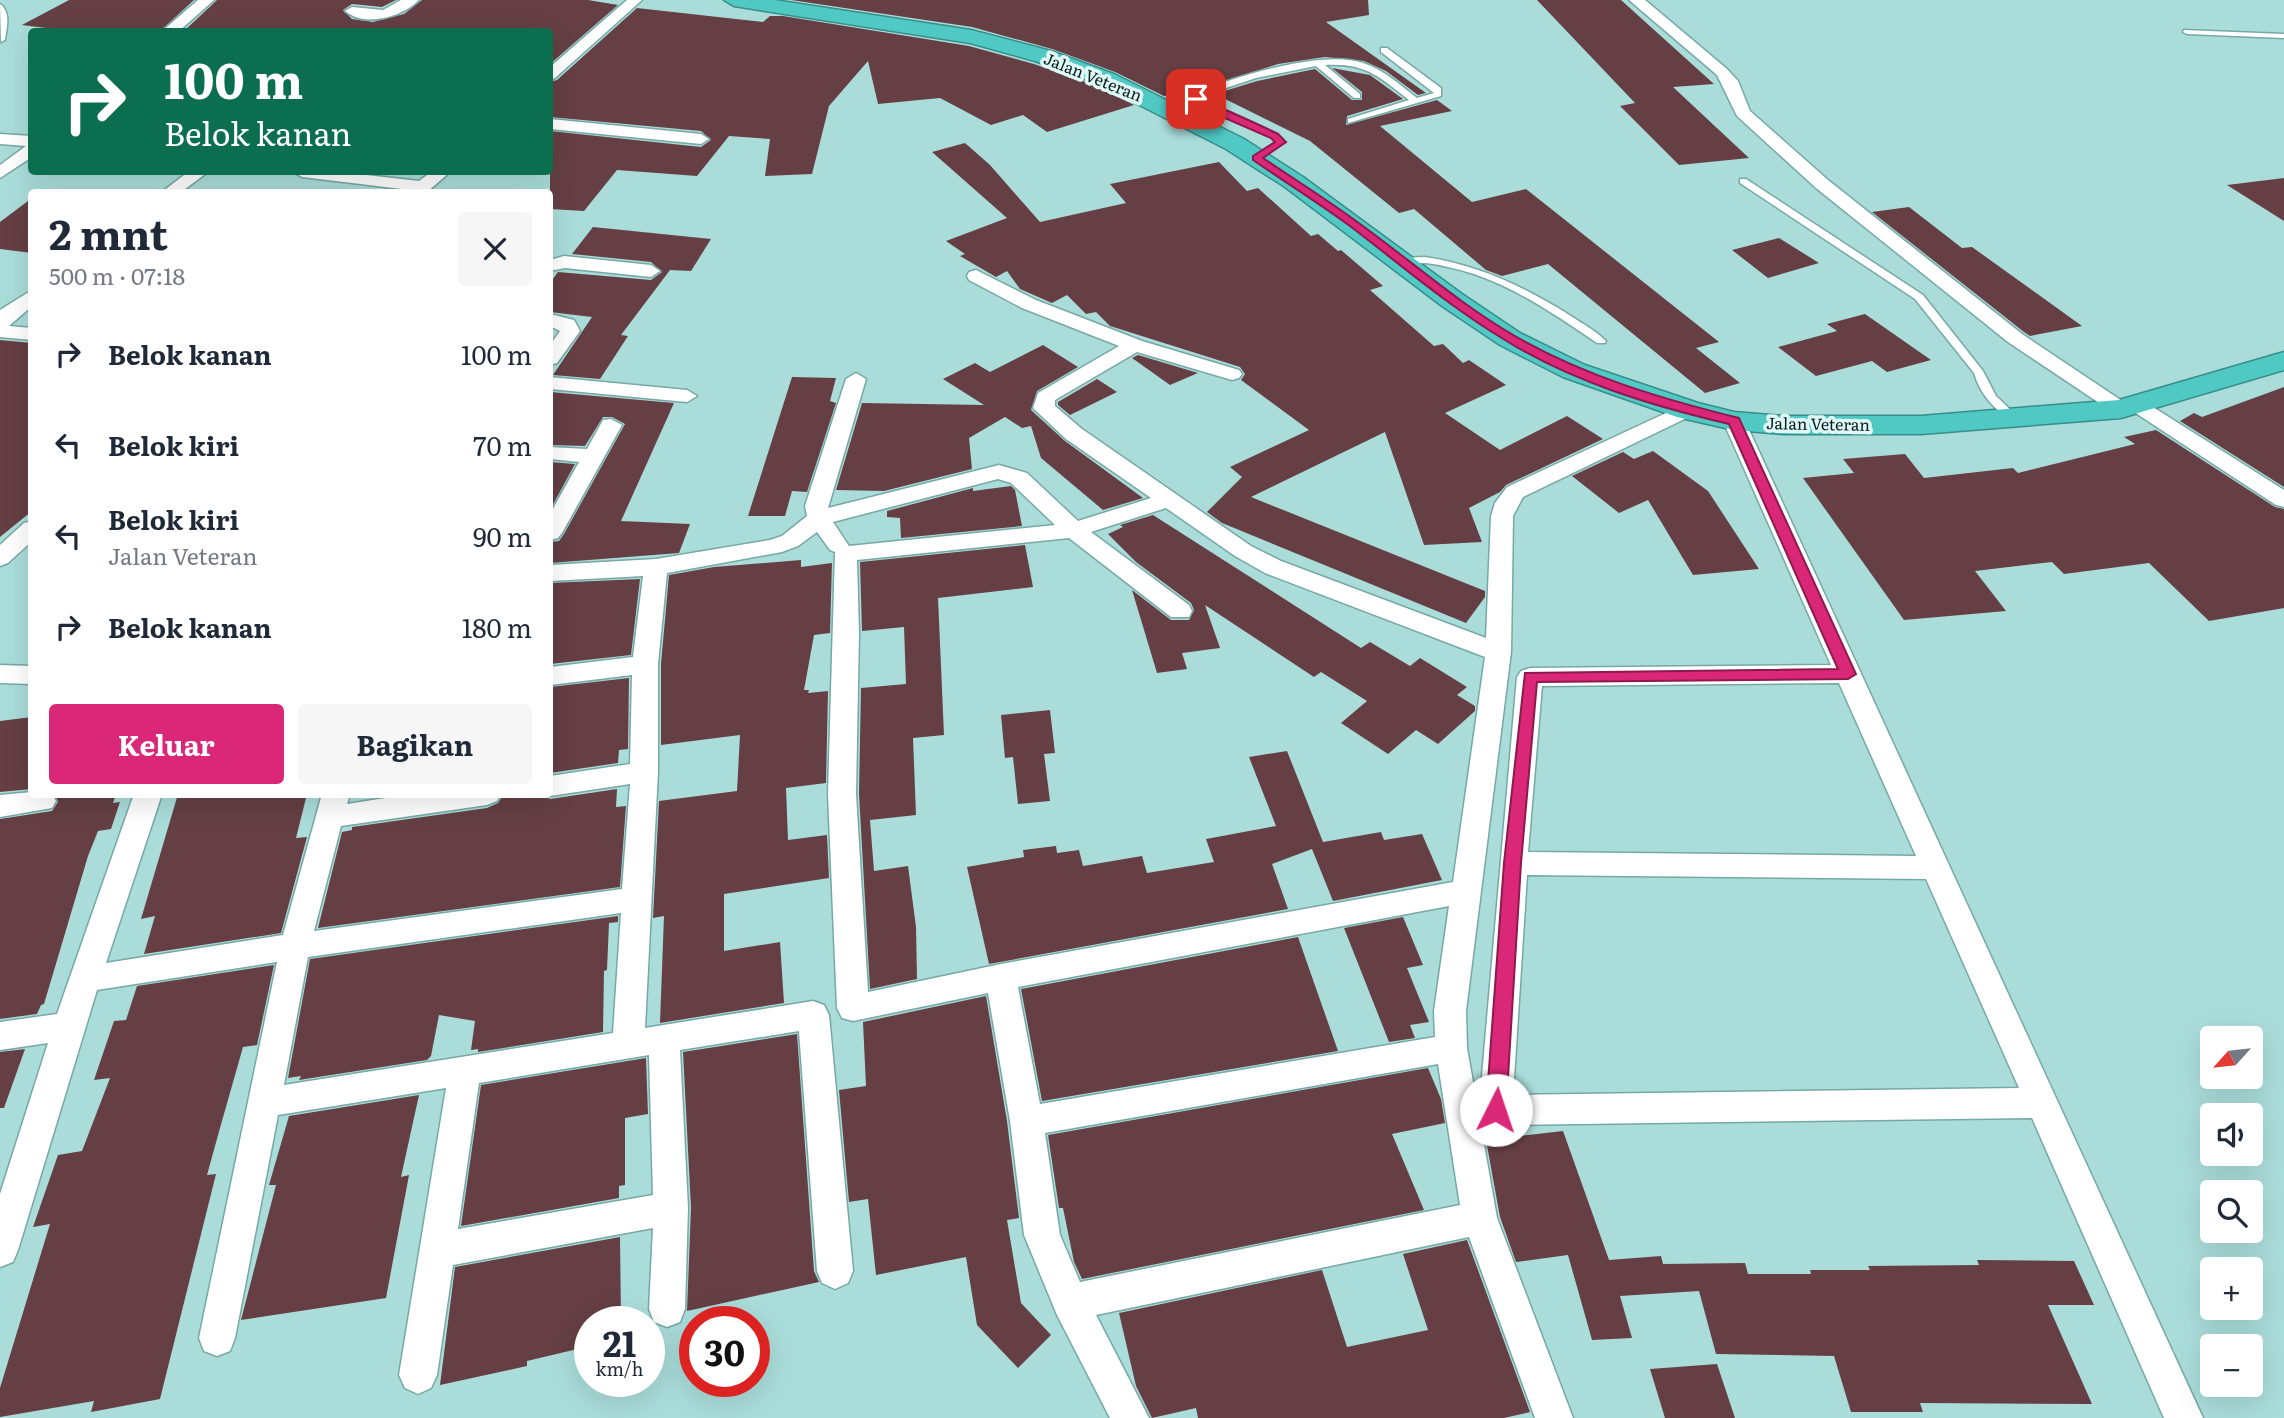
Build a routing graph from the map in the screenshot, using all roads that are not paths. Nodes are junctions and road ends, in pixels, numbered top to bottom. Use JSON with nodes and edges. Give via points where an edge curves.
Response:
{"nodes":[{"id":1,"x":207,"y":0,"type":"edge"},
{"id":2,"x":412,"y":0,"type":"edge"},
{"id":3,"x":635,"y":0,"type":"edge"},
{"id":4,"x":734,"y":0,"type":"edge"},
{"id":5,"x":1636,"y":0,"type":"edge"},
{"id":6,"x":0,"y":6,"type":"edge"},
{"id":7,"x":352,"y":10,"type":"dead end"},
{"id":8,"x":173,"y":28,"type":"edge"},
{"id":9,"x":2187,"y":32,"type":"dead end"},
{"id":10,"x":2284,"y":36,"type":"edge"},
{"id":11,"x":1,"y":40,"type":"edge"},
{"id":12,"x":1384,"y":50,"type":"dead end"},
{"id":13,"x":553,"y":51,"type":"edge"},
{"id":14,"x":572,"y":54,"type":"junction"},
{"id":15,"x":1317,"y":64,"type":"junction"},
{"id":16,"x":553,"y":72,"type":"edge"},
{"id":17,"x":1357,"y":96,"type":"dead end"},
{"id":18,"x":1416,"y":101,"type":"junction"},
{"id":19,"x":1351,"y":121,"type":"dead end"},
{"id":20,"x":553,"y":124,"type":"edge"},
{"id":21,"x":0,"y":139,"type":"edge"},
{"id":22,"x":701,"y":139,"type":"dead end"},
{"id":23,"x":28,"y":141,"type":"edge"},
{"id":24,"x":28,"y":152,"type":"edge"},
{"id":25,"x":1256,"y":158,"type":"junction"},
{"id":26,"x":0,"y":173,"type":"edge"},
{"id":27,"x":195,"y":175,"type":"edge"},
{"id":28,"x":322,"y":175,"type":"edge"},
{"id":29,"x":438,"y":175,"type":"edge"},
{"id":30,"x":1743,"y":181,"type":"dead end"},
{"id":31,"x":174,"y":189,"type":"edge"},
{"id":32,"x":413,"y":189,"type":"edge"},
{"id":33,"x":421,"y":189,"type":"edge"},
{"id":34,"x":1399,"y":261,"type":"junction"},
{"id":35,"x":553,"y":265,"type":"edge"},
{"id":36,"x":651,"y":271,"type":"dead end"},
{"id":37,"x":976,"y":276,"type":"dead end"},
{"id":38,"x":28,"y":299,"type":"edge"},
{"id":39,"x":553,"y":321,"type":"edge"},
{"id":40,"x":0,"y":327,"type":"edge"},
{"id":41,"x":28,"y":334,"type":"edge"},
{"id":42,"x":1601,"y":341,"type":"dead end"},
{"id":43,"x":1135,"y":345,"type":"junction"},
{"id":44,"x":553,"y":355,"type":"edge"},
{"id":45,"x":2284,"y":361,"type":"edge"},
{"id":46,"x":1232,"y":374,"type":"dead end"},
{"id":47,"x":856,"y":379,"type":"dead end"},
{"id":48,"x":553,"y":383,"type":"edge"},
{"id":49,"x":687,"y":396,"type":"dead end"},
{"id":50,"x":2130,"y":407,"type":"junction"},
{"id":51,"x":1688,"y":410,"type":"junction"},
{"id":52,"x":2012,"y":418,"type":"junction"},
{"id":53,"x":1734,"y":421,"type":"junction"},
{"id":54,"x":611,"y":425,"type":"dead end"},
{"id":55,"x":553,"y":454,"type":"edge"},
{"id":56,"x":588,"y":465,"type":"junction"},
{"id":57,"x":553,"y":471,"type":"edge"},
{"id":58,"x":1167,"y":500,"type":"junction"},
{"id":59,"x":2284,"y":500,"type":"edge"},
{"id":60,"x":820,"y":518,"type":"junction"},
{"id":61,"x":553,"y":528,"type":"edge"},
{"id":62,"x":1074,"y":530,"type":"junction"},
{"id":63,"x":28,"y":532,"type":"edge"},
{"id":64,"x":838,"y":545,"type":"dead end"},
{"id":65,"x":0,"y":558,"type":"edge"},
{"id":66,"x":656,"y":567,"type":"junction"},
{"id":67,"x":553,"y":572,"type":"edge"},
{"id":68,"x":1180,"y":611,"type":"dead end"},
{"id":69,"x":1498,"y":652,"type":"junction"},
{"id":70,"x":645,"y":664,"type":"junction"},
{"id":71,"x":0,"y":674,"type":"edge"},
{"id":72,"x":1848,"y":674,"type":"junction"},
{"id":73,"x":28,"y":675,"type":"edge"},
{"id":74,"x":553,"y":676,"type":"edge"},
{"id":75,"x":644,"y":772,"type":"junction"},
{"id":76,"x":553,"y":786,"type":"edge"},
{"id":77,"x":147,"y":798,"type":"edge"},
{"id":78,"x":436,"y":798,"type":"edge"},
{"id":79,"x":42,"y":801,"type":"dead end"},
{"id":80,"x":0,"y":806,"type":"edge"},
{"id":81,"x":333,"y":806,"type":"edge"},
{"id":82,"x":1513,"y":863,"type":"junction"},
{"id":83,"x":1936,"y":868,"type":"junction"},
{"id":84,"x":1468,"y":891,"type":"junction"},
{"id":85,"x":637,"y":899,"type":"junction"},
{"id":86,"x":295,"y":946,"type":"junction"},
{"id":87,"x":1001,"y":977,"type":"junction"},
{"id":88,"x":87,"y":979,"type":"junction"},
{"id":89,"x":69,"y":1026,"type":"junction"},
{"id":90,"x":0,"y":1036,"type":"edge"},
{"id":91,"x":664,"y":1039,"type":"junction"},
{"id":92,"x":628,"y":1044,"type":"junction"},
{"id":93,"x":1451,"y":1048,"type":"junction"},
{"id":94,"x":465,"y":1071,"type":"junction"},
{"id":95,"x":263,"y":1103,"type":"junction"},
{"id":96,"x":2042,"y":1103,"type":"junction"},
{"id":97,"x":1027,"y":1121,"type":"junction"},
{"id":98,"x":671,"y":1208,"type":"junction"},
{"id":99,"x":1480,"y":1218,"type":"junction"},
{"id":100,"x":0,"y":1250,"type":"edge"},
{"id":101,"x":439,"y":1250,"type":"junction"},
{"id":102,"x":835,"y":1271,"type":"dead end"},
{"id":103,"x":1070,"y":1302,"type":"junction"},
{"id":104,"x":667,"y":1309,"type":"dead end"},
{"id":105,"x":217,"y":1338,"type":"dead end"},
{"id":106,"x":418,"y":1375,"type":"dead end"},
{"id":107,"x":1130,"y":1418,"type":"edge"},
{"id":108,"x":1554,"y":1418,"type":"edge"},
{"id":109,"x":2184,"y":1418,"type":"edge"}],
"edges":[{"from":1,"to":8,"type":"street"},
{"from":2,"to":7,"type":"street","via":[[385,15]]},
{"from":3,"to":14,"type":"street"},
{"from":4,"to":25,"type":"highway","name":"Jalan Veteran","via":[[971,37],[1043,56],[1106,79]]},
{"from":5,"to":50,"type":"street","via":[[1714,64],[1730,81],[1743,113],[1822,184],[2015,338]]},
{"from":6,"to":11,"type":"lane","via":[[4,16]]},
{"from":9,"to":10,"type":"lane"},
{"from":12,"to":18,"type":"lane","via":[[1438,90],[1438,94]]},
{"from":13,"to":14,"type":"street"},
{"from":14,"to":16,"type":"street"},
{"from":15,"to":17,"type":"lane"},
{"from":15,"to":18,"type":"lane","via":[[1345,62],[1367,67]]},
{"from":15,"to":25,"type":"lane","via":[[1198,95],[1199,103],[1281,142]]},
{"from":18,"to":19,"type":"lane"},
{"from":20,"to":22,"type":"street"},
{"from":21,"to":23,"type":"street"},
{"from":24,"to":26,"type":"street"},
{"from":25,"to":34,"type":"highway","name":"Jalan Veteran","via":[[1351,222]]},
{"from":27,"to":31,"type":"street"},
{"from":28,"to":32,"type":"street"},
{"from":29,"to":33,"type":"street"},
{"from":30,"to":52,"type":"lane","via":[[1919,297],[1979,373],[1992,401]]},
{"from":34,"to":42,"type":"lane","via":[[1431,259],[1486,277],[1546,305]]},
{"from":34,"to":51,"type":"highway","name":"Jalan Veteran","via":[[1539,354],[1574,371]]},
{"from":35,"to":36,"type":"street","via":[[564,262]]},
{"from":37,"to":43,"type":"street","via":[[1029,303]]},
{"from":38,"to":40,"type":"street","via":[[5,316]]},
{"from":39,"to":44,"type":"street","via":[[567,324],[570,331]]},
{"from":40,"to":41,"type":"street","via":[[9,334]]},
{"from":43,"to":46,"type":"street"},
{"from":43,"to":58,"type":"street","via":[[1042,402],[1074,434]]},
{"from":45,"to":50,"type":"highway","name":"Jalan Veteran"},
{"from":47,"to":60,"type":"street","via":[[817,497]]},
{"from":48,"to":49,"type":"street"},
{"from":50,"to":52,"type":"highway","name":"Jalan Veteran"},
{"from":50,"to":59,"type":"street"},
{"from":51,"to":53,"type":"highway","name":"Jalan Veteran"},
{"from":51,"to":69,"type":"street","via":[[1515,492],[1506,503]]},
{"from":52,"to":53,"type":"highway","name":"Jalan Veteran","via":[[1921,425]]},
{"from":53,"to":72,"type":"street"},
{"from":54,"to":56,"type":"street"},
{"from":55,"to":56,"type":"street"},
{"from":56,"to":57,"type":"street"},
{"from":56,"to":61,"type":"street"},
{"from":58,"to":62,"type":"street"},
{"from":58,"to":69,"type":"street","via":[[1273,567]]},
{"from":60,"to":62,"type":"street","via":[[999,472],[1019,478]]},
{"from":60,"to":64,"type":"street"},
{"from":60,"to":66,"type":"street","via":[[774,548]]},
{"from":62,"to":68,"type":"street"},
{"from":62,"to":87,"type":"street","via":[[845,554],[842,794],[853,1008]]},
{"from":63,"to":65,"type":"street"},
{"from":66,"to":67,"type":"street"},
{"from":66,"to":70,"type":"street"},
{"from":69,"to":84,"type":"street"},
{"from":70,"to":74,"type":"street"},
{"from":70,"to":75,"type":"street"},
{"from":71,"to":73,"type":"street"},
{"from":72,"to":82,"type":"street","via":[[1530,677]]},
{"from":72,"to":83,"type":"street"},
{"from":75,"to":76,"type":"street"},
{"from":75,"to":85,"type":"street"},
{"from":77,"to":88,"type":"street"},
{"from":78,"to":81,"type":"street"},
{"from":79,"to":80,"type":"street"},
{"from":81,"to":86,"type":"street"},
{"from":82,"to":83,"type":"street"},
{"from":82,"to":96,"type":"street","via":[[1496,1110]]},
{"from":83,"to":96,"type":"street"},
{"from":84,"to":87,"type":"street"},
{"from":84,"to":93,"type":"street","via":[[1450,1011]]},
{"from":85,"to":86,"type":"street"},
{"from":85,"to":92,"type":"street"},
{"from":86,"to":88,"type":"street"},
{"from":86,"to":95,"type":"street"},
{"from":87,"to":97,"type":"street"},
{"from":88,"to":89,"type":"street"},
{"from":89,"to":90,"type":"street"},
{"from":89,"to":100,"type":"street"},
{"from":91,"to":92,"type":"street"},
{"from":91,"to":98,"type":"street"},
{"from":91,"to":102,"type":"street","via":[[813,1015]]},
{"from":92,"to":94,"type":"street"},
{"from":93,"to":97,"type":"street"},
{"from":93,"to":99,"type":"street"},
{"from":94,"to":95,"type":"street"},
{"from":94,"to":101,"type":"street"},
{"from":95,"to":105,"type":"street"},
{"from":96,"to":109,"type":"street"},
{"from":97,"to":103,"type":"street","via":[[1042,1235]]},
{"from":98,"to":101,"type":"street"},
{"from":98,"to":104,"type":"street"},
{"from":99,"to":103,"type":"street"},
{"from":99,"to":108,"type":"street"},
{"from":101,"to":106,"type":"street"},
{"from":103,"to":107,"type":"street"}]}
